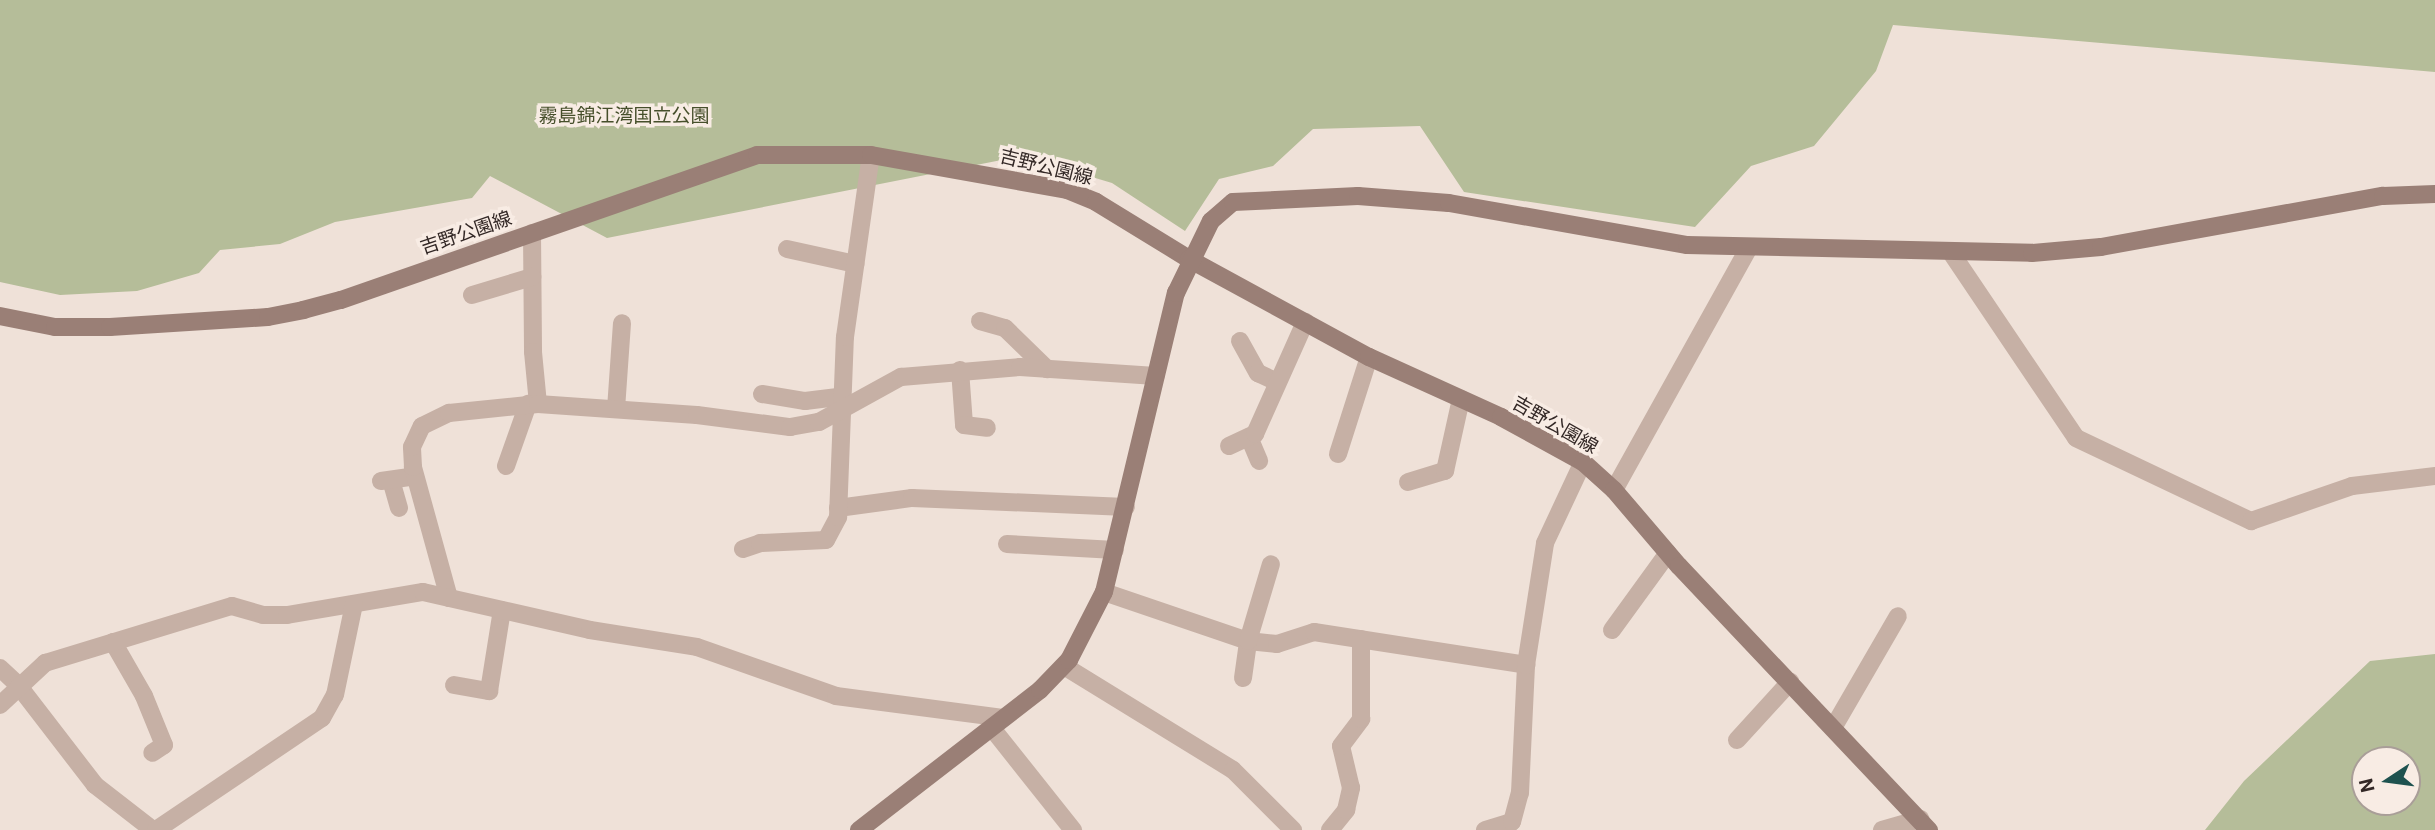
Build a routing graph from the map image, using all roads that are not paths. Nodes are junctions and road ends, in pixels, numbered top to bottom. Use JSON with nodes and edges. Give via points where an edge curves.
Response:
{"nodes":[{"id":1,"x":871,"y":155,"type":"junction"},
{"id":2,"x":2435,"y":194,"type":"edge"},
{"id":3,"x":532,"y":233,"type":"junction"},
{"id":4,"x":1749,"y":247,"type":"junction"},
{"id":5,"x":788,"y":249,"type":"dead end"},
{"id":6,"x":1950,"y":251,"type":"junction"},
{"id":7,"x":1189,"y":259,"type":"junction"},
{"id":8,"x":855,"y":264,"type":"junction"},
{"id":9,"x":532,"y":277,"type":"junction"},
{"id":10,"x":472,"y":296,"type":"dead end"},
{"id":11,"x":0,"y":316,"type":"edge"},
{"id":12,"x":980,"y":321,"type":"dead end"},
{"id":13,"x":622,"y":323,"type":"dead end"},
{"id":14,"x":1305,"y":323,"type":"junction"},
{"id":15,"x":1240,"y":341,"type":"dead end"},
{"id":16,"x":1369,"y":357,"type":"junction"},
{"id":17,"x":1047,"y":369,"type":"junction"},
{"id":18,"x":960,"y":370,"type":"junction"},
{"id":19,"x":1156,"y":376,"type":"junction"},
{"id":20,"x":1275,"y":382,"type":"junction"},
{"id":21,"x":762,"y":394,"type":"dead end"},
{"id":22,"x":1461,"y":399,"type":"junction"},
{"id":23,"x":533,"y":404,"type":"junction"},
{"id":24,"x":839,"y":404,"type":"junction"},
{"id":25,"x":616,"y":409,"type":"junction"},
{"id":26,"x":987,"y":428,"type":"dead end"},
{"id":27,"x":1249,"y":437,"type":"junction"},
{"id":28,"x":1229,"y":446,"type":"dead end"},
{"id":29,"x":1338,"y":454,"type":"dead end"},
{"id":30,"x":1259,"y":461,"type":"dead end"},
{"id":31,"x":1583,"y":462,"type":"junction"},
{"id":32,"x":506,"y":466,"type":"dead end"},
{"id":33,"x":415,"y":476,"type":"junction"},
{"id":34,"x":2435,"y":476,"type":"edge"},
{"id":35,"x":1408,"y":482,"type":"dead end"},
{"id":36,"x":1614,"y":490,"type":"junction"},
{"id":37,"x":1126,"y":507,"type":"junction"},
{"id":38,"x":399,"y":508,"type":"dead end"},
{"id":39,"x":838,"y":508,"type":"junction"},
{"id":40,"x":1007,"y":544,"type":"dead end"},
{"id":41,"x":743,"y":549,"type":"dead end"},
{"id":42,"x":1115,"y":550,"type":"junction"},
{"id":43,"x":1668,"y":552,"type":"junction"},
{"id":44,"x":1271,"y":564,"type":"dead end"},
{"id":45,"x":1104,"y":592,"type":"junction"},
{"id":46,"x":449,"y":598,"type":"junction"},
{"id":47,"x":354,"y":604,"type":"junction"},
{"id":48,"x":502,"y":610,"type":"junction"},
{"id":49,"x":1898,"y":616,"type":"dead end"},
{"id":50,"x":1612,"y":630,"type":"dead end"},
{"id":51,"x":1361,"y":639,"type":"junction"},
{"id":52,"x":113,"y":642,"type":"junction"},
{"id":53,"x":1248,"y":642,"type":"junction"},
{"id":54,"x":1526,"y":664,"type":"junction"},
{"id":55,"x":1064,"y":666,"type":"junction"},
{"id":56,"x":0,"y":668,"type":"edge"},
{"id":57,"x":1243,"y":678,"type":"dead end"},
{"id":58,"x":1790,"y":681,"type":"junction"},
{"id":59,"x":18,"y":685,"type":"junction"},
{"id":60,"x":454,"y":685,"type":"dead end"},
{"id":61,"x":0,"y":705,"type":"edge"},
{"id":62,"x":997,"y":723,"type":"junction"},
{"id":63,"x":1833,"y":728,"type":"junction"},
{"id":64,"x":1737,"y":740,"type":"dead end"},
{"id":65,"x":152,"y":753,"type":"dead end"},
{"id":66,"x":1924,"y":825,"type":"edge"},
{"id":67,"x":154,"y":830,"type":"edge"},
{"id":68,"x":859,"y":830,"type":"edge"},
{"id":69,"x":1073,"y":830,"type":"edge"},
{"id":70,"x":1293,"y":830,"type":"edge"},
{"id":71,"x":1330,"y":830,"type":"edge"},
{"id":72,"x":1485,"y":830,"type":"edge"},
{"id":73,"x":1882,"y":830,"type":"edge"}],
"edges":[{"from":1,"to":3,"type":"main road","name":"吉野公園線","via":[[757,155]]},
{"from":1,"to":7,"type":"main road","name":"吉野公園線","via":[[1067,190],[1096,202]]},
{"from":1,"to":8,"type":"street"},
{"from":2,"to":6,"type":"main road","via":[[2382,196],[2101,247],[2032,253]]},
{"from":3,"to":9,"type":"street"},
{"from":3,"to":11,"type":"main road","name":"吉野公園線","via":[[341,300],[268,317],[168,326],[65,327]]},
{"from":4,"to":6,"type":"main road"},
{"from":4,"to":7,"type":"main road","via":[[1636,239],[1449,203],[1318,195],[1233,202],[1211,221]]},
{"from":4,"to":36,"type":"street"},
{"from":5,"to":8,"type":"street"},
{"from":6,"to":34,"type":"street","via":[[2076,438],[2251,521],[2352,486]]},
{"from":7,"to":14,"type":"main road","name":"吉野公園線"},
{"from":7,"to":19,"type":"main road"},
{"from":8,"to":24,"type":"street"},
{"from":9,"to":10,"type":"street"},
{"from":9,"to":23,"type":"street"},
{"from":12,"to":17,"type":"street","via":[[1005,328]]},
{"from":13,"to":25,"type":"street"},
{"from":14,"to":16,"type":"main road","name":"吉野公園線"},
{"from":14,"to":20,"type":"street"},
{"from":15,"to":20,"type":"street","via":[[1258,373]]},
{"from":16,"to":22,"type":"main road","name":"吉野公園線"},
{"from":16,"to":29,"type":"street"},
{"from":17,"to":18,"type":"street"},
{"from":17,"to":19,"type":"street"},
{"from":18,"to":24,"type":"street","via":[[901,377]]},
{"from":18,"to":26,"type":"street","via":[[964,425]]},
{"from":19,"to":37,"type":"main road"},
{"from":20,"to":27,"type":"street","via":[[1255,435]]},
{"from":21,"to":24,"type":"street"},
{"from":22,"to":31,"type":"main road","name":"吉野公園線"},
{"from":22,"to":35,"type":"street","via":[[1445,471]]},
{"from":23,"to":25,"type":"street"},
{"from":23,"to":32,"type":"street"},
{"from":23,"to":33,"type":"street","via":[[449,413],[422,426],[412,447]]},
{"from":24,"to":25,"type":"street","via":[[819,422],[790,427]]},
{"from":24,"to":39,"type":"street"},
{"from":27,"to":28,"type":"street"},
{"from":27,"to":30,"type":"street"},
{"from":31,"to":36,"type":"main road","name":"吉野公園線"},
{"from":31,"to":54,"type":"street","via":[[1545,543]]},
{"from":33,"to":38,"type":"street","via":[[386,480]]},
{"from":33,"to":46,"type":"street"},
{"from":36,"to":43,"type":"main road","name":"吉野公園線"},
{"from":37,"to":39,"type":"street","via":[[912,498]]},
{"from":37,"to":42,"type":"main road"},
{"from":39,"to":41,"type":"street","via":[[826,540],[760,543]]},
{"from":40,"to":42,"type":"street"},
{"from":42,"to":45,"type":"main road"},
{"from":43,"to":50,"type":"street"},
{"from":43,"to":58,"type":"main road","name":"吉野公園線"},
{"from":44,"to":53,"type":"street"},
{"from":45,"to":53,"type":"street"},
{"from":45,"to":55,"type":"main road"},
{"from":46,"to":47,"type":"street","via":[[423,592]]},
{"from":46,"to":48,"type":"street"},
{"from":47,"to":52,"type":"street","via":[[287,615],[263,615],[232,606]]},
{"from":47,"to":67,"type":"street","via":[[335,695],[322,718]]},
{"from":48,"to":60,"type":"street","via":[[489,691]]},
{"from":48,"to":62,"type":"street","via":[[697,647],[836,696]]},
{"from":49,"to":63,"type":"street"},
{"from":51,"to":53,"type":"street","via":[[1314,632],[1277,644]]},
{"from":51,"to":54,"type":"street"},
{"from":51,"to":71,"type":"street","via":[[1361,719],[1341,746],[1352,788],[1346,810]]},
{"from":52,"to":59,"type":"street","via":[[46,663]]},
{"from":52,"to":65,"type":"street","via":[[144,696],[163,745]]},
{"from":53,"to":57,"type":"street"},
{"from":54,"to":72,"type":"street","via":[[1520,793],[1512,822]]},
{"from":55,"to":62,"type":"main road"},
{"from":55,"to":70,"type":"street","via":[[1233,770]]},
{"from":56,"to":59,"type":"street"},
{"from":58,"to":63,"type":"main road","name":"吉野公園線"},
{"from":58,"to":64,"type":"street"},
{"from":59,"to":61,"type":"street"},
{"from":59,"to":67,"type":"street","via":[[95,785]]},
{"from":62,"to":68,"type":"main road"},
{"from":62,"to":69,"type":"street"},
{"from":63,"to":66,"type":"main road","name":"吉野公園線"},
{"from":66,"to":73,"type":"street"}]}
